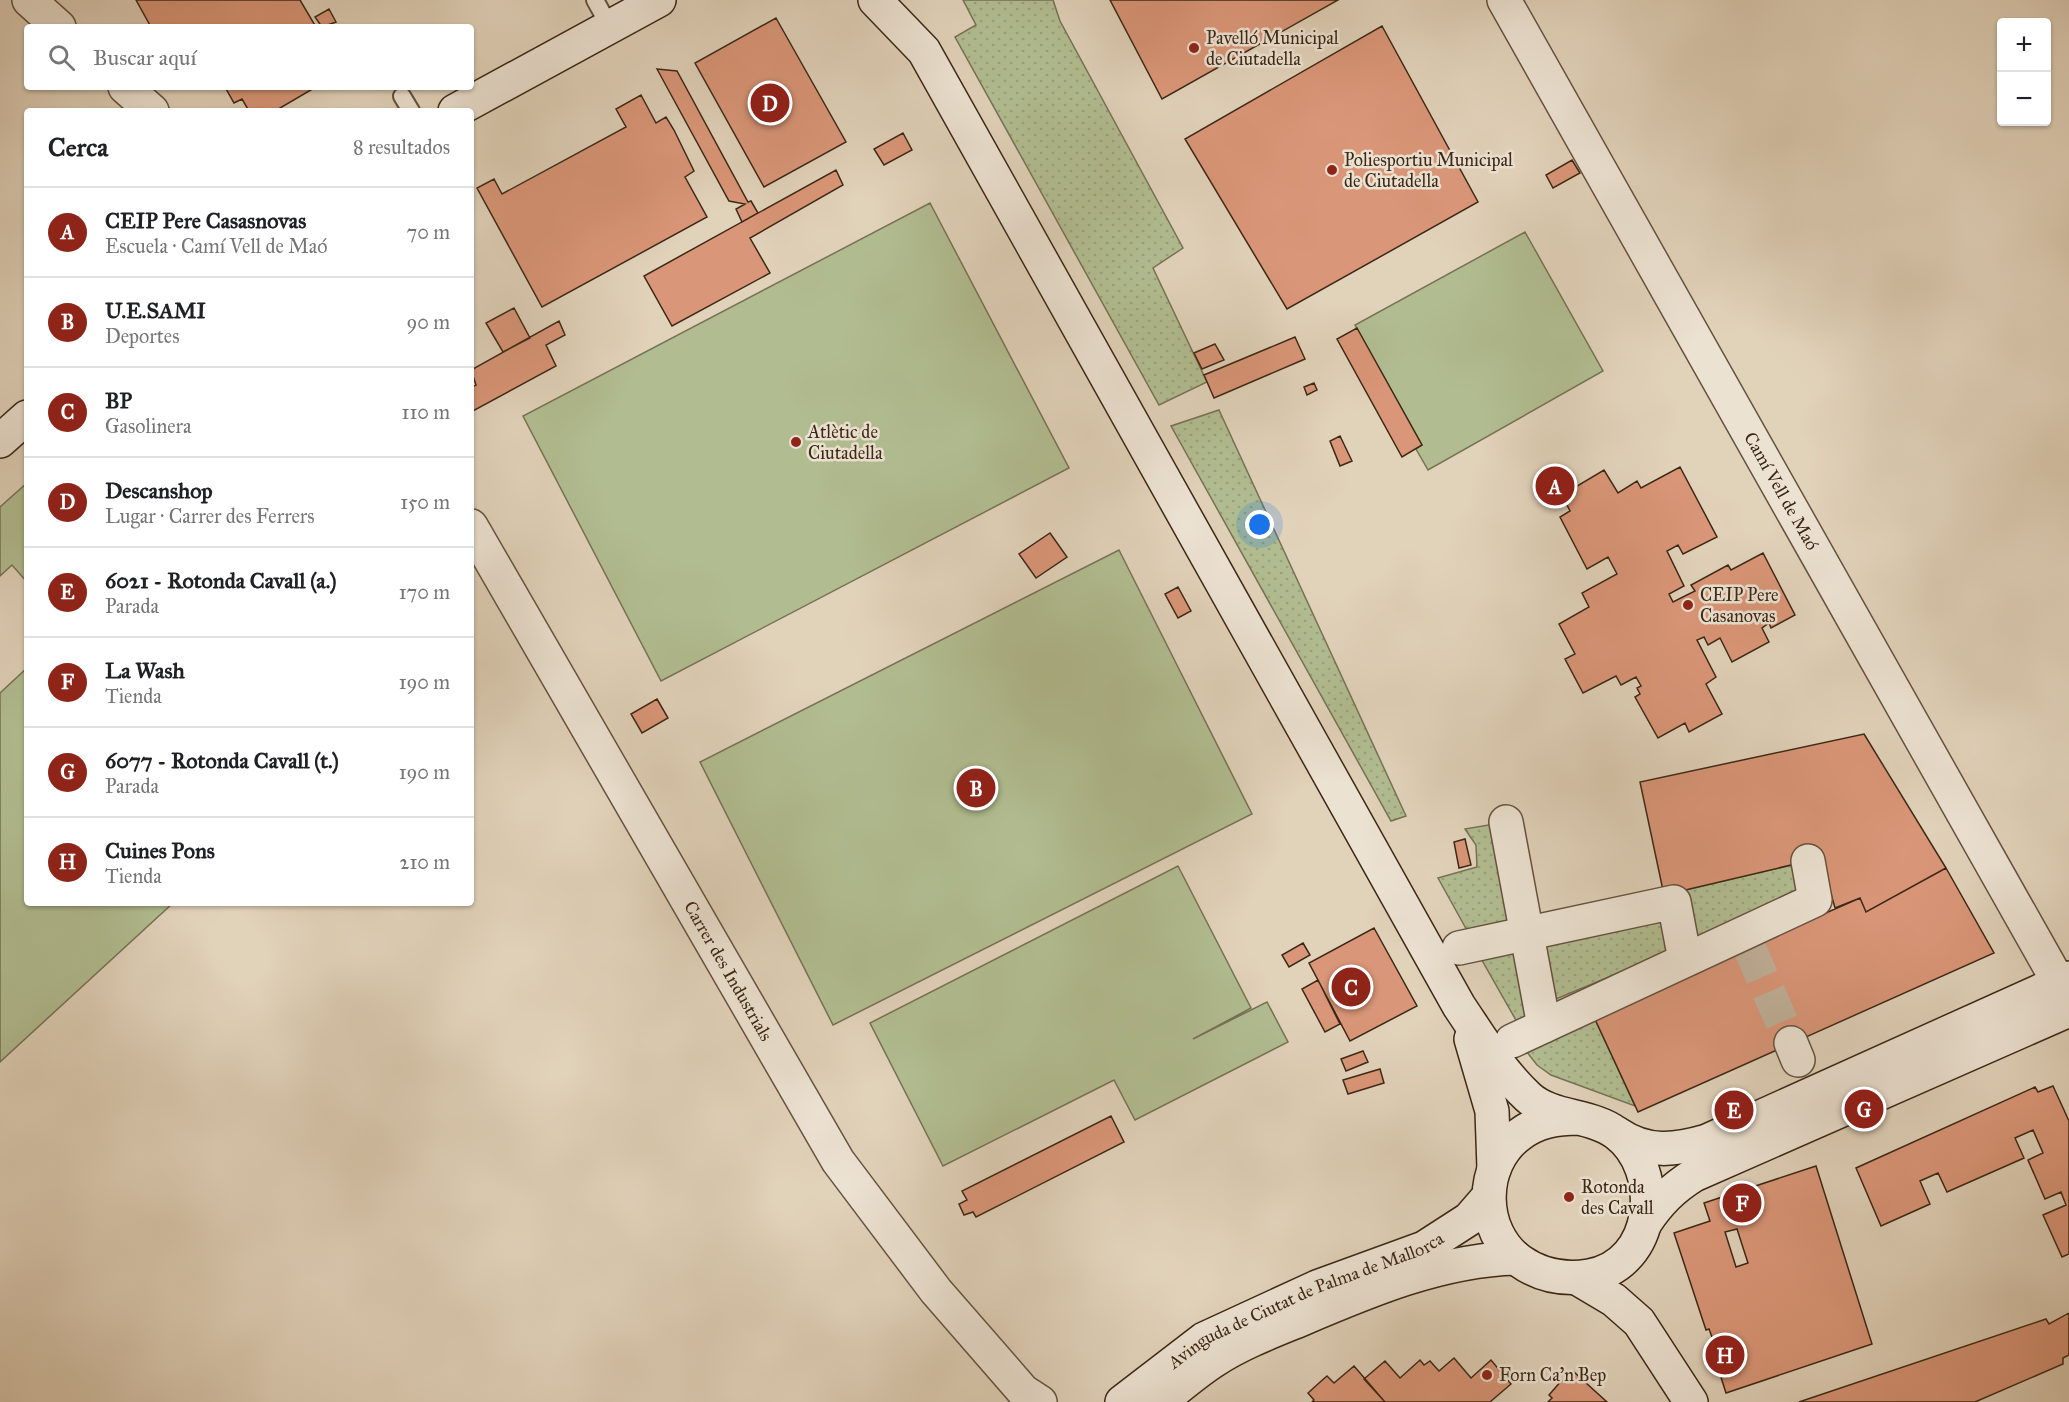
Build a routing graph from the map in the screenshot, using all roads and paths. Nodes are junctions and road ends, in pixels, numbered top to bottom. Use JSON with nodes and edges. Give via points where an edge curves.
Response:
{"nodes":[{"id":1,"x":28,"y":0,"type":"edge"},
{"id":2,"x":659,"y":0,"type":"edge"},
{"id":3,"x":875,"y":0,"type":"edge"},
{"id":4,"x":912,"y":0,"type":"edge"},
{"id":5,"x":1504,"y":0,"type":"edge"},
{"id":6,"x":602,"y":13,"type":"edge"},
{"id":7,"x":55,"y":24,"type":"edge"},
{"id":8,"x":922,"y":48,"type":"junction"},
{"id":9,"x":128,"y":90,"type":"edge"},
{"id":10,"x":402,"y":96,"type":"dead end"},
{"id":11,"x":149,"y":108,"type":"edge"},
{"id":12,"x":409,"y":108,"type":"edge"},
{"id":13,"x":460,"y":108,"type":"edge"},
{"id":14,"x":24,"y":420,"type":"edge"},
{"id":15,"x":0,"y":441,"type":"edge"},
{"id":16,"x":474,"y":531,"type":"edge"},
{"id":17,"x":1506,"y":822,"type":"dead end"},
{"id":18,"x":1808,"y":861,"type":"dead end"},
{"id":19,"x":1526,"y":934,"type":"junction"},
{"id":20,"x":1459,"y":948,"type":"dead end"},
{"id":21,"x":1685,"y":960,"type":"junction"},
{"id":22,"x":2066,"y":990,"type":"edge"},
{"id":23,"x":1459,"y":1006,"type":"junction"},
{"id":24,"x":1544,"y":1026,"type":"junction"},
{"id":25,"x":1512,"y":1041,"type":"dead end"},
{"id":26,"x":1579,"y":1118,"type":"junction"},
{"id":27,"x":1615,"y":1132,"type":"junction"},
{"id":28,"x":1491,"y":1183,"type":"junction"},
{"id":29,"x":1646,"y":1222,"type":"junction"},
{"id":30,"x":1516,"y":1258,"type":"junction"},
{"id":31,"x":1577,"y":1278,"type":"junction"},
{"id":32,"x":1030,"y":1398,"type":"edge"},
{"id":33,"x":1122,"y":1402,"type":"edge"},
{"id":34,"x":1160,"y":1402,"type":"edge"},
{"id":35,"x":1691,"y":1402,"type":"edge"}],
"edges":[{"from":1,"to":7,"type":"street"},
{"from":2,"to":6,"type":"street"},
{"from":3,"to":8,"type":"street"},
{"from":4,"to":8,"type":"street"},
{"from":5,"to":22,"type":"street","name":"Camí Vell de Maó"},
{"from":6,"to":13,"type":"street"},
{"from":8,"to":23,"type":"street"},
{"from":9,"to":11,"type":"street"},
{"from":10,"to":12,"type":"lane"},
{"from":14,"to":15,"type":"street"},
{"from":16,"to":32,"type":"street","name":"Carrer des Industrials","via":[[838,1161],[936,1291]]},
{"from":17,"to":19,"type":"street"},
{"from":18,"to":21,"type":"street","via":[[1815,900],[1746,940]]},
{"from":19,"to":20,"type":"street"},
{"from":19,"to":21,"type":"street","via":[[1674,903]]},
{"from":19,"to":24,"type":"street"},
{"from":21,"to":24,"type":"street"},
{"from":22,"to":27,"type":"street","via":[[1707,1141],[1665,1150],[1632,1144]]},
{"from":22,"to":29,"type":"street","via":[[1694,1175],[1658,1203]]},
{"from":23,"to":26,"type":"street","via":[[1529,1098]]},
{"from":23,"to":28,"type":"street","via":[[1492,1111]]},
{"from":24,"to":25,"type":"street"},
{"from":26,"to":27,"type":"street"},
{"from":26,"to":28,"type":"street","via":[[1558,1118],[1519,1135],[1504,1150]]},
{"from":27,"to":29,"type":"street","via":[[1630,1146],[1648,1182]]},
{"from":28,"to":30,"type":"street","via":[[1495,1230]]},
{"from":28,"to":33,"type":"street","name":"Avinguda de Ciutat de Palma de Mallorca","via":[[1469,1219],[1424,1248],[1317,1287],[1204,1339]]},
{"from":29,"to":31,"type":"street","via":[[1621,1260],[1600,1273]]},
{"from":30,"to":31,"type":"street","via":[[1543,1274]]},
{"from":30,"to":34,"type":"street","name":"Avinguda de Ciutat de Palma de Mallorca","via":[[1485,1259],[1432,1270],[1325,1310],[1215,1360]]},
{"from":31,"to":35,"type":"street","via":[[1614,1300],[1639,1322]]}]}
